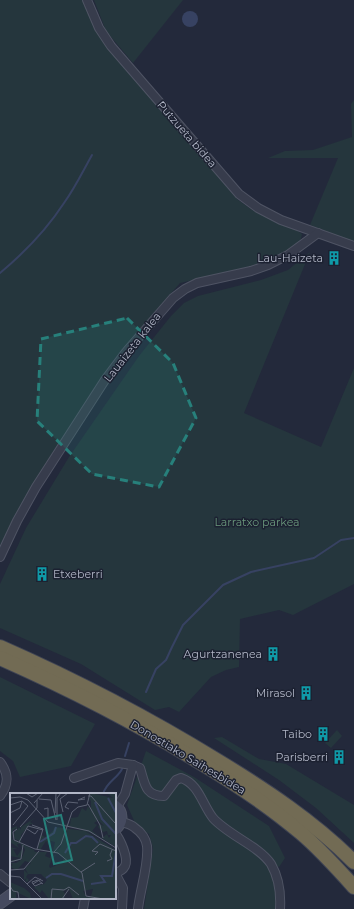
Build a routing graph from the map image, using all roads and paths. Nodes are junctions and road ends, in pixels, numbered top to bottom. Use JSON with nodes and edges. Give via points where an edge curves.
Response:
{"nodes":[{"id":1,"x":87,"y":0,"type":"edge"},
{"id":2,"x":298,"y":226,"type":"junction"},
{"id":3,"x":318,"y":233,"type":"junction"},
{"id":4,"x":306,"y":243,"type":"junction"},
{"id":5,"x":354,"y":246,"type":"edge"},
{"id":6,"x":0,"y":557,"type":"edge"},
{"id":7,"x":0,"y":647,"type":"edge"},
{"id":8,"x":0,"y":658,"type":"edge"},
{"id":9,"x":0,"y":762,"type":"edge"},
{"id":10,"x":133,"y":765,"type":"junction"},
{"id":11,"x":74,"y":778,"type":"dead end"},
{"id":12,"x":0,"y":796,"type":"edge"},
{"id":13,"x":116,"y":806,"type":"edge"},
{"id":14,"x":118,"y":825,"type":"edge"},
{"id":15,"x":116,"y":834,"type":"edge"},
{"id":16,"x":354,"y":862,"type":"edge"},
{"id":17,"x":338,"y":870,"type":"junction"},
{"id":18,"x":116,"y":872,"type":"edge"},
{"id":19,"x":0,"y":874,"type":"edge"},
{"id":20,"x":116,"y":875,"type":"edge"},
{"id":21,"x":10,"y":882,"type":"edge"},
{"id":22,"x":354,"y":887,"type":"edge"},
{"id":23,"x":10,"y":896,"type":"edge"},
{"id":24,"x":354,"y":897,"type":"edge"},
{"id":25,"x":85,"y":899,"type":"edge"},
{"id":26,"x":0,"y":903,"type":"edge"},
{"id":27,"x":83,"y":909,"type":"edge"},
{"id":28,"x":122,"y":909,"type":"edge"},
{"id":29,"x":138,"y":909,"type":"edge"},
{"id":30,"x":280,"y":909,"type":"edge"}],
"edges":[{"from":1,"to":2,"type":"street","name":"Putzueta bidea","via":[[111,46],[239,194],[258,208]]},
{"from":2,"to":3,"type":"street","name":"Putzueta bidea"},
{"from":2,"to":4,"type":"street","via":[[307,235]]},
{"from":3,"to":4,"type":"street","name":"Lauaizeta kalea"},
{"from":3,"to":5,"type":"street","name":"Putzueta bidea"},
{"from":4,"to":6,"type":"street","name":"Lauaizeta kalea","via":[[268,265],[198,284],[173,298],[105,380],[36,487]]},
{"from":7,"to":16,"type":"highway","name":"Donostiako Saihesbidea","via":[[98,693],[182,739],[295,812]]},
{"from":8,"to":17,"type":"highway","name":"Donostiako Saihesbidea","via":[[119,716],[230,781],[287,821]]},
{"from":9,"to":12,"type":"street","via":[[7,774],[8,782]]},
{"from":10,"to":11,"type":"street","via":[[118,763]]},
{"from":10,"to":13,"type":"street","via":[[125,794]]},
{"from":10,"to":30,"type":"street","via":[[140,768],[149,793],[156,796],[164,796],[176,780],[181,778],[196,789],[213,817],[265,857],[271,865],[280,886]]},
{"from":13,"to":14,"type":"street","via":[[121,814]]},
{"from":14,"to":29,"type":"street","via":[[132,825],[137,828],[147,845]]},
{"from":15,"to":18,"type":"street","via":[[126,860],[125,866]]},
{"from":17,"to":22,"type":"highway","name":"Donostiako Saihesbidea"},
{"from":17,"to":24,"type":"highway","via":[[343,883]]},
{"from":19,"to":21,"type":"street"},
{"from":20,"to":28,"type":"street","via":[[123,888]]},
{"from":23,"to":26,"type":"street"},
{"from":25,"to":27,"type":"street"}]}
